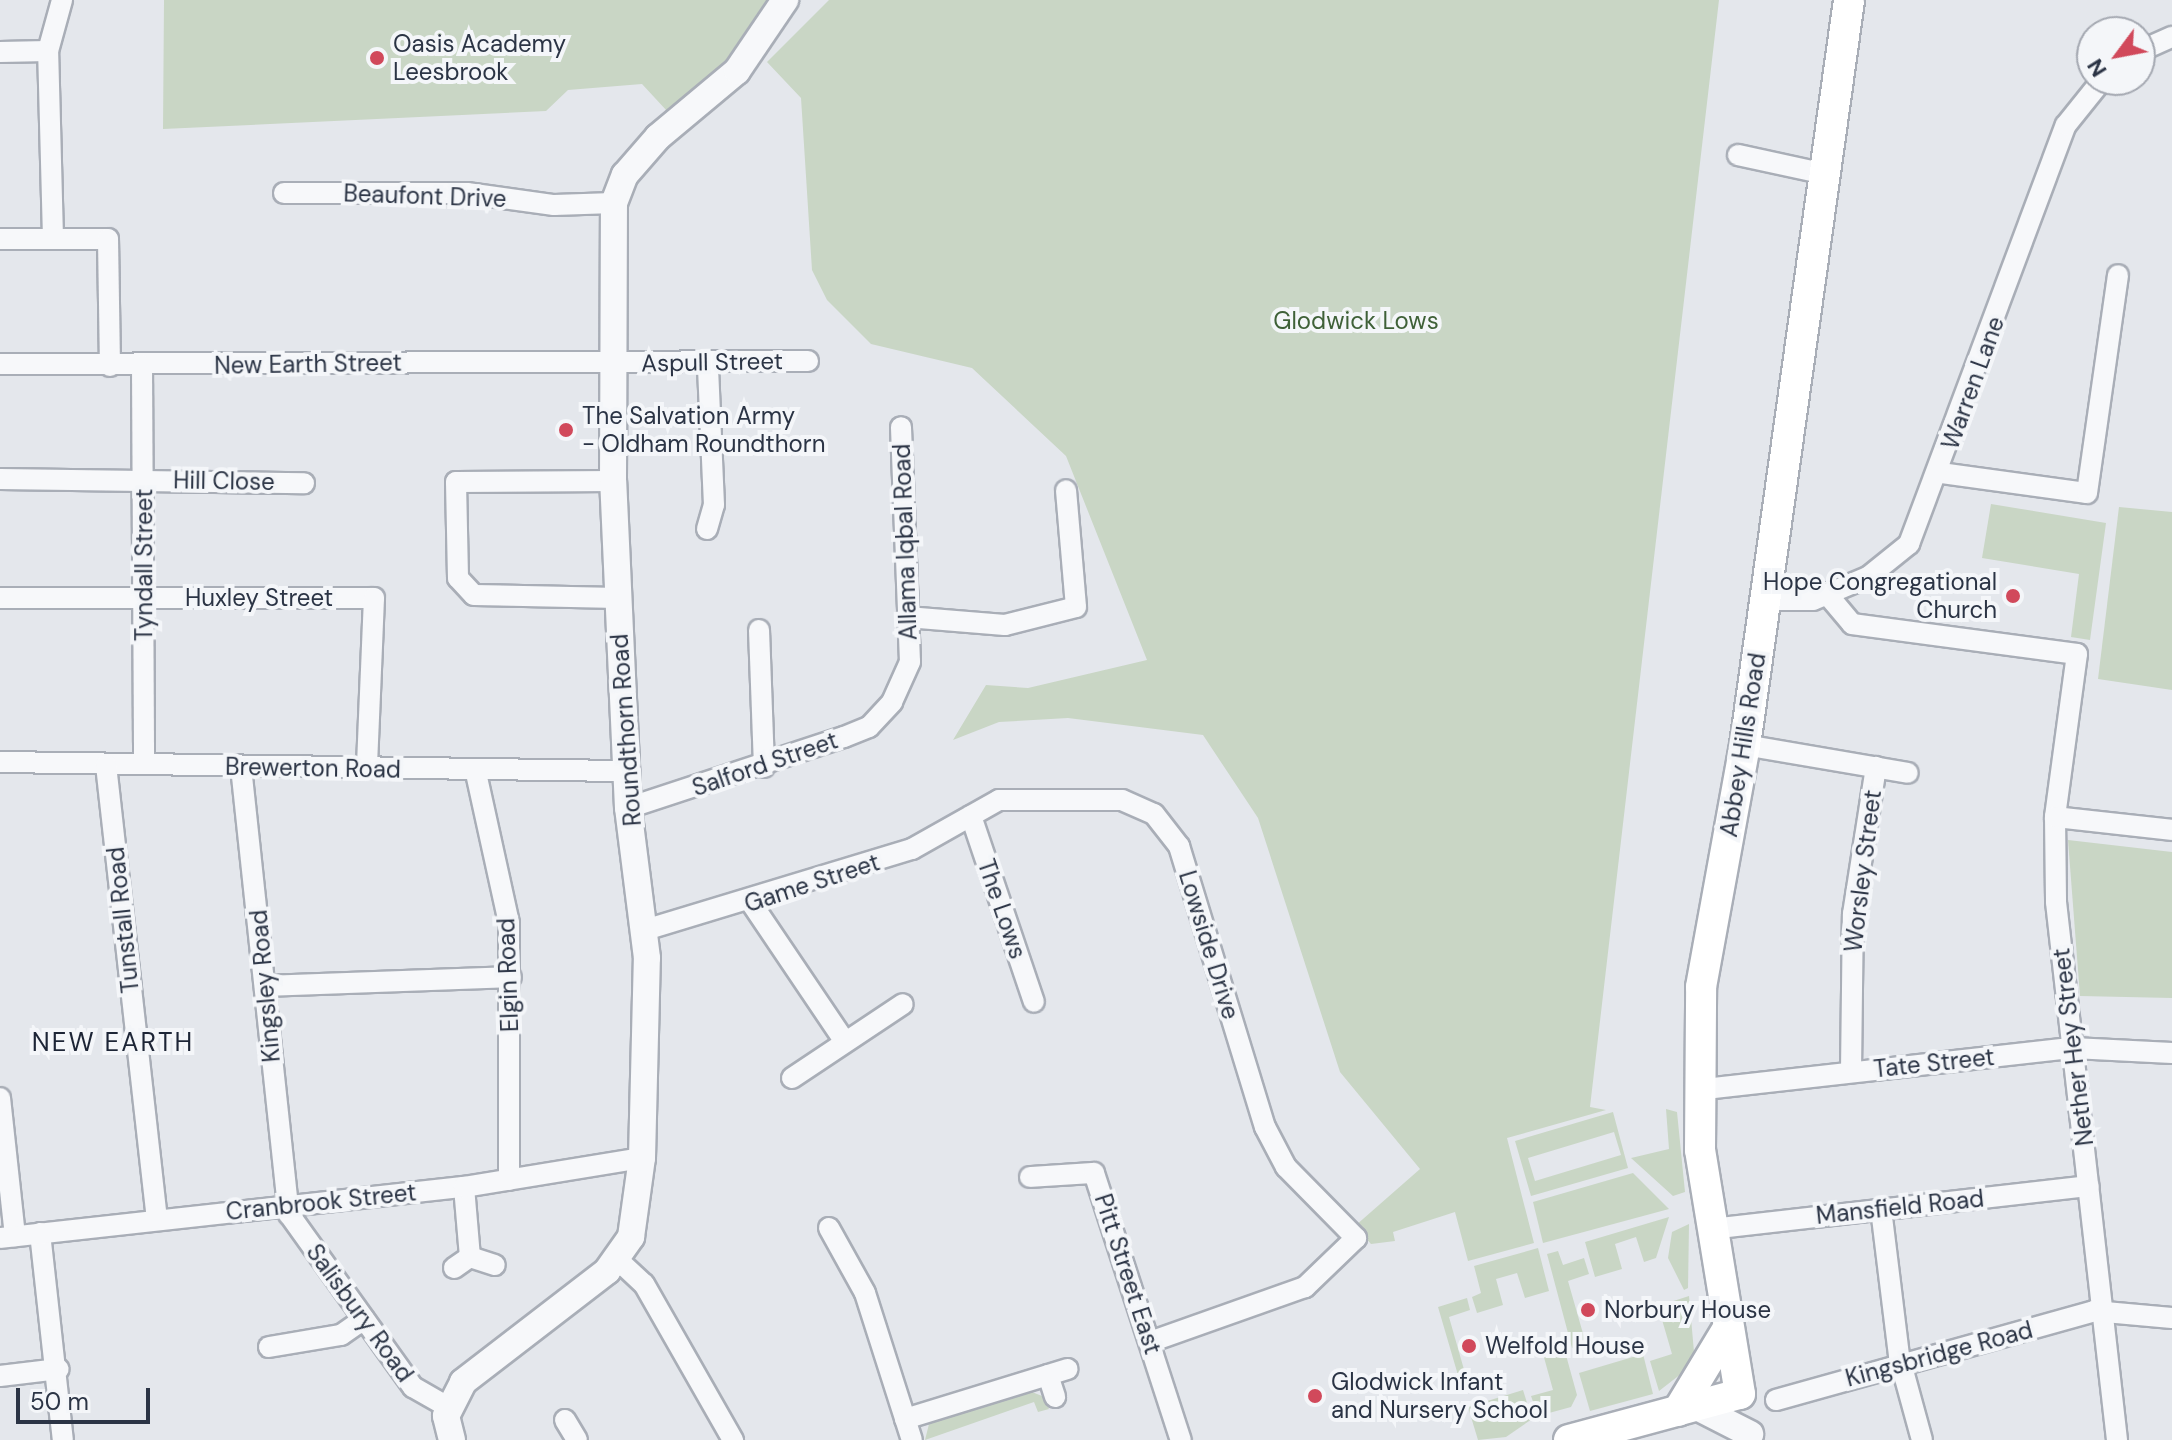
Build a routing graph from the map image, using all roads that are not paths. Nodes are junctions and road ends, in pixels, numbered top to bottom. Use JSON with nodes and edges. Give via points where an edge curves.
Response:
{"nodes":[{"id":1,"x":62,"y":0,"type":"edge"},
{"id":2,"x":785,"y":0,"type":"edge"},
{"id":3,"x":1849,"y":0,"type":"edge"},
{"id":4,"x":48,"y":51,"type":"junction"},
{"id":5,"x":0,"y":52,"type":"edge"},
{"id":6,"x":2089,"y":96,"type":"edge"},
{"id":7,"x":1738,"y":155,"type":"dead end"},
{"id":8,"x":1825,"y":174,"type":"junction"},
{"id":9,"x":284,"y":193,"type":"dead end"},
{"id":10,"x":614,"y":203,"type":"junction"},
{"id":11,"x":53,"y":238,"type":"junction"},
{"id":12,"x":0,"y":239,"type":"edge"},
{"id":13,"x":2118,"y":275,"type":"dead end"},
{"id":14,"x":808,"y":361,"type":"dead end"},
{"id":15,"x":0,"y":364,"type":"edge"},
{"id":16,"x":615,"y":364,"type":"junction"},
{"id":17,"x":142,"y":365,"type":"junction"},
{"id":18,"x":708,"y":365,"type":"junction"},
{"id":19,"x":110,"y":366,"type":"junction"},
{"id":20,"x":901,"y":427,"type":"dead end"},
{"id":21,"x":1941,"y":473,"type":"junction"},
{"id":22,"x":0,"y":479,"type":"edge"},
{"id":23,"x":144,"y":479,"type":"junction"},
{"id":24,"x":613,"y":481,"type":"junction"},
{"id":25,"x":304,"y":483,"type":"dead end"},
{"id":26,"x":1066,"y":490,"type":"dead end"},
{"id":27,"x":707,"y":529,"type":"dead end"},
{"id":28,"x":1827,"y":594,"type":"junction"},
{"id":29,"x":0,"y":598,"type":"edge"},
{"id":30,"x":618,"y":598,"type":"junction"},
{"id":31,"x":145,"y":599,"type":"junction"},
{"id":32,"x":1766,"y":600,"type":"junction"},
{"id":33,"x":907,"y":617,"type":"junction"},
{"id":34,"x":759,"y":630,"type":"dead end"},
{"id":35,"x":892,"y":702,"type":"joint"},
{"id":36,"x":1745,"y":745,"type":"junction"},
{"id":37,"x":0,"y":762,"type":"edge"},
{"id":38,"x":144,"y":764,"type":"junction"},
{"id":39,"x":106,"y":765,"type":"junction"},
{"id":40,"x":241,"y":767,"type":"junction"},
{"id":41,"x":367,"y":767,"type":"junction"},
{"id":42,"x":764,"y":767,"type":"junction"},
{"id":43,"x":1876,"y":767,"type":"junction"},
{"id":44,"x":625,"y":771,"type":"junction"},
{"id":45,"x":476,"y":773,"type":"junction"},
{"id":46,"x":1908,"y":773,"type":"dead end"},
{"id":47,"x":628,"y":808,"type":"junction"},
{"id":48,"x":971,"y":816,"type":"junction"},
{"id":49,"x":2055,"y":817,"type":"junction"},
{"id":50,"x":2172,"y":830,"type":"edge"},
{"id":51,"x":752,"y":904,"type":"junction"},
{"id":52,"x":645,"y":930,"type":"junction"},
{"id":53,"x":511,"y":977,"type":"junction"},
{"id":54,"x":267,"y":986,"type":"junction"},
{"id":55,"x":1034,"y":1002,"type":"dead end"},
{"id":56,"x":903,"y":1004,"type":"dead end"},
{"id":57,"x":845,"y":1042,"type":"junction"},
{"id":58,"x":2073,"y":1048,"type":"junction"},
{"id":59,"x":2172,"y":1053,"type":"edge"},
{"id":60,"x":1851,"y":1071,"type":"junction"},
{"id":61,"x":792,"y":1078,"type":"dead end"},
{"id":62,"x":1696,"y":1090,"type":"junction"},
{"id":63,"x":0,"y":1098,"type":"edge"},
{"id":64,"x":642,"y":1158,"type":"junction"},
{"id":65,"x":1030,"y":1177,"type":"dead end"},
{"id":66,"x":509,"y":1180,"type":"junction"},
{"id":67,"x":2089,"y":1186,"type":"junction"},
{"id":68,"x":464,"y":1187,"type":"junction"},
{"id":69,"x":288,"y":1205,"type":"junction"},
{"id":70,"x":1881,"y":1209,"type":"junction"},
{"id":71,"x":157,"y":1219,"type":"junction"},
{"id":72,"x":829,"y":1228,"type":"dead end"},
{"id":73,"x":1711,"y":1229,"type":"junction"},
{"id":74,"x":40,"y":1233,"type":"junction"},
{"id":75,"x":8,"y":1237,"type":"edge"},
{"id":76,"x":618,"y":1260,"type":"junction"},
{"id":77,"x":495,"y":1265,"type":"dead end"},
{"id":78,"x":2103,"y":1312,"type":"junction"},
{"id":79,"x":2172,"y":1318,"type":"edge"},
{"id":80,"x":364,"y":1319,"type":"junction"},
{"id":81,"x":1728,"y":1328,"type":"junction"},
{"id":82,"x":1150,"y":1342,"type":"junction"},
{"id":83,"x":269,"y":1347,"type":"dead end"},
{"id":84,"x":1901,"y":1366,"type":"junction"},
{"id":85,"x":59,"y":1369,"type":"junction"},
{"id":86,"x":0,"y":1376,"type":"edge"},
{"id":87,"x":1740,"y":1394,"type":"junction"},
{"id":88,"x":1055,"y":1397,"type":"dead end"},
{"id":89,"x":1776,"y":1400,"type":"dead end"},
{"id":90,"x":448,"y":1407,"type":"junction"},
{"id":91,"x":1686,"y":1408,"type":"junction"},
{"id":92,"x":905,"y":1419,"type":"junction"},
{"id":93,"x":565,"y":1420,"type":"dead end"},
{"id":94,"x":1751,"y":1437,"type":"edge"},
{"id":95,"x":63,"y":1440,"type":"edge"},
{"id":96,"x":452,"y":1440,"type":"edge"},
{"id":97,"x":577,"y":1440,"type":"edge"},
{"id":98,"x":733,"y":1440,"type":"edge"},
{"id":99,"x":912,"y":1440,"type":"edge"},
{"id":100,"x":1181,"y":1440,"type":"edge"},
{"id":101,"x":1569,"y":1440,"type":"edge"},
{"id":102,"x":1922,"y":1440,"type":"edge"},
{"id":103,"x":2117,"y":1440,"type":"edge"}],
"edges":[{"from":1,"to":4,"type":"street"},
{"from":2,"to":10,"type":"street","name":"Roundthorn Road","via":[[737,71],[658,137],[625,175]]},
{"from":3,"to":8,"type":"main road","name":"Abbey Hills Road"},
{"from":4,"to":5,"type":"street"},
{"from":4,"to":11,"type":"street"},
{"from":6,"to":21,"type":"street","name":"Warren Lane","via":[[2066,125]]},
{"from":7,"to":8,"type":"street"},
{"from":8,"to":32,"type":"main road","name":"Abbey Hills Road"},
{"from":9,"to":10,"type":"street","name":"Beaufont Drive","via":[[467,193],[554,205]]},
{"from":10,"to":16,"type":"street","name":"Roundthorn Road"},
{"from":11,"to":12,"type":"street"},
{"from":11,"to":19,"type":"street","via":[[108,239]]},
{"from":13,"to":21,"type":"street","via":[[2087,493]]},
{"from":14,"to":18,"type":"street","name":"Aspull Street"},
{"from":15,"to":19,"type":"street","name":"New Earth Street"},
{"from":16,"to":17,"type":"street","name":"New Earth Street"},
{"from":16,"to":18,"type":"street","name":"Aspull Street"},
{"from":16,"to":24,"type":"street","name":"Roundthorn Road"},
{"from":17,"to":19,"type":"street","name":"New Earth Street"},
{"from":17,"to":23,"type":"street","name":"Tyndall Street"},
{"from":18,"to":27,"type":"street","via":[[714,505]]},
{"from":20,"to":33,"type":"street","name":"Allama Iqbal Road"},
{"from":21,"to":28,"type":"street","name":"Warren Lane","via":[[1909,544],[1868,577]]},
{"from":22,"to":23,"type":"street","name":"Hill Close"},
{"from":23,"to":25,"type":"street","name":"Hill Close"},
{"from":23,"to":31,"type":"street","name":"Tyndall Street"},
{"from":24,"to":30,"type":"street","name":"Roundthorn Road"},
{"from":24,"to":30,"type":"street","via":[[456,482],[458,578],[474,595]]},
{"from":26,"to":33,"type":"street","via":[[1076,607],[1005,625]]},
{"from":28,"to":32,"type":"street","name":"Warren Lane"},
{"from":28,"to":49,"type":"street","name":"Nether Hey Street","via":[[1852,624],[2077,654]]},
{"from":29,"to":31,"type":"street","name":"Huxley Street"},
{"from":30,"to":44,"type":"street","name":"Roundthorn Road"},
{"from":31,"to":38,"type":"street","name":"Tyndall Street"},
{"from":31,"to":41,"type":"street","name":"Huxley Street","via":[[374,598]]},
{"from":32,"to":36,"type":"main road","name":"Abbey Hills Road"},
{"from":33,"to":35,"type":"street","name":"Allama Iqbal Road","via":[[910,662]]},
{"from":34,"to":42,"type":"street"},
{"from":35,"to":42,"type":"street","name":"Salford Street","via":[[869,727]]},
{"from":36,"to":43,"type":"street"},
{"from":36,"to":62,"type":"main road","name":"Abbey Hills Road","via":[[1701,987]]},
{"from":37,"to":39,"type":"street","name":"Brewerton Road"},
{"from":38,"to":39,"type":"street","name":"Brewerton Road"},
{"from":38,"to":40,"type":"street","name":"Brewerton Road"},
{"from":39,"to":71,"type":"street","name":"Tunstall Road"},
{"from":40,"to":41,"type":"street","name":"Brewerton Road"},
{"from":40,"to":54,"type":"street","name":"Kingsley Road"},
{"from":41,"to":45,"type":"street","name":"Brewerton Road"},
{"from":42,"to":47,"type":"street","name":"Salford Street"},
{"from":43,"to":46,"type":"street"},
{"from":43,"to":60,"type":"street","name":"Worsley Street","via":[[1853,914]]},
{"from":44,"to":45,"type":"street","name":"Brewerton Road"},
{"from":44,"to":47,"type":"street","name":"Roundthorn Road"},
{"from":45,"to":53,"type":"street","name":"Elgin Road","via":[[509,923]]},
{"from":47,"to":52,"type":"street","name":"Roundthorn Road"},
{"from":48,"to":51,"type":"street","name":"Game Street","via":[[912,849]]},
{"from":48,"to":55,"type":"street","name":"The Lows"},
{"from":48,"to":82,"type":"street","name":"Lowside Drive","via":[[1017,799],[1122,800],[1154,814],[1179,846],[1265,1127],[1286,1167],[1356,1238],[1305,1287]]},
{"from":49,"to":50,"type":"street"},
{"from":49,"to":58,"type":"street","name":"Nether Hey Street","via":[[2056,902]]},
{"from":51,"to":52,"type":"street","name":"Game Street"},
{"from":51,"to":57,"type":"street"},
{"from":52,"to":64,"type":"street","name":"Roundthorn Road"},
{"from":53,"to":54,"type":"street"},
{"from":53,"to":66,"type":"street","name":"Elgin Road"},
{"from":54,"to":69,"type":"street","name":"Kingsley Road"},
{"from":56,"to":57,"type":"street"},
{"from":57,"to":61,"type":"street"},
{"from":58,"to":59,"type":"street","name":"Tate Street"},
{"from":58,"to":60,"type":"street","name":"Tate Street"},
{"from":58,"to":67,"type":"street","name":"Nether Hey Street"},
{"from":60,"to":62,"type":"street","name":"Tate Street"},
{"from":62,"to":73,"type":"main road","name":"Abbey Hills Road"},
{"from":63,"to":75,"type":"street"},
{"from":64,"to":66,"type":"street","name":"Cranbrook Street"},
{"from":64,"to":76,"type":"street","name":"Roundthorn Road","via":[[631,1237]]},
{"from":65,"to":82,"type":"street","name":"Pitt Street East","via":[[1094,1173]]},
{"from":66,"to":68,"type":"street","name":"Cranbrook Street"},
{"from":67,"to":70,"type":"street","name":"Mansfield Road"},
{"from":67,"to":78,"type":"street","name":"Nether Hey Street"},
{"from":68,"to":69,"type":"street","name":"Cranbrook Street"},
{"from":68,"to":77,"type":"street","via":[[462,1262]]},
{"from":69,"to":71,"type":"street","name":"Cranbrook Street"},
{"from":69,"to":80,"type":"street","name":"Salisbury Road"},
{"from":70,"to":73,"type":"street","name":"Mansfield Road"},
{"from":70,"to":84,"type":"street"},
{"from":71,"to":74,"type":"street","name":"Cranbrook Street"},
{"from":72,"to":92,"type":"street","via":[[865,1293]]},
{"from":73,"to":81,"type":"main road","name":"Abbey Hills Road"},
{"from":74,"to":75,"type":"street","name":"Cranbrook Street"},
{"from":74,"to":85,"type":"street"},
{"from":76,"to":90,"type":"street","name":"Roundthorn Road","via":[[463,1382]]},
{"from":76,"to":98,"type":"street","via":[[644,1284]]},
{"from":78,"to":79,"type":"street","name":"Kingsbridge Road"},
{"from":78,"to":84,"type":"street","name":"Kingsbridge Road"},
{"from":78,"to":103,"type":"street","name":"Nether Hey Street"},
{"from":80,"to":83,"type":"street","via":[[341,1335]]},
{"from":80,"to":90,"type":"street","name":"Salisbury Road","via":[[413,1387]]},
{"from":81,"to":87,"type":"main road","name":"Abbey Hills Road"},
{"from":81,"to":91,"type":"main road"},
{"from":82,"to":100,"type":"street","name":"Pitt Street East"},
{"from":84,"to":89,"type":"street","name":"Kingsbridge Road"},
{"from":84,"to":102,"type":"street"},
{"from":85,"to":86,"type":"street"},
{"from":85,"to":95,"type":"street"},
{"from":87,"to":91,"type":"main road"},
{"from":87,"to":94,"type":"street"},
{"from":88,"to":92,"type":"street","via":[[1058,1372]]},
{"from":90,"to":96,"type":"street"},
{"from":91,"to":94,"type":"street"},
{"from":91,"to":101,"type":"main road"},
{"from":92,"to":99,"type":"street"},
{"from":93,"to":97,"type":"street"}]}
